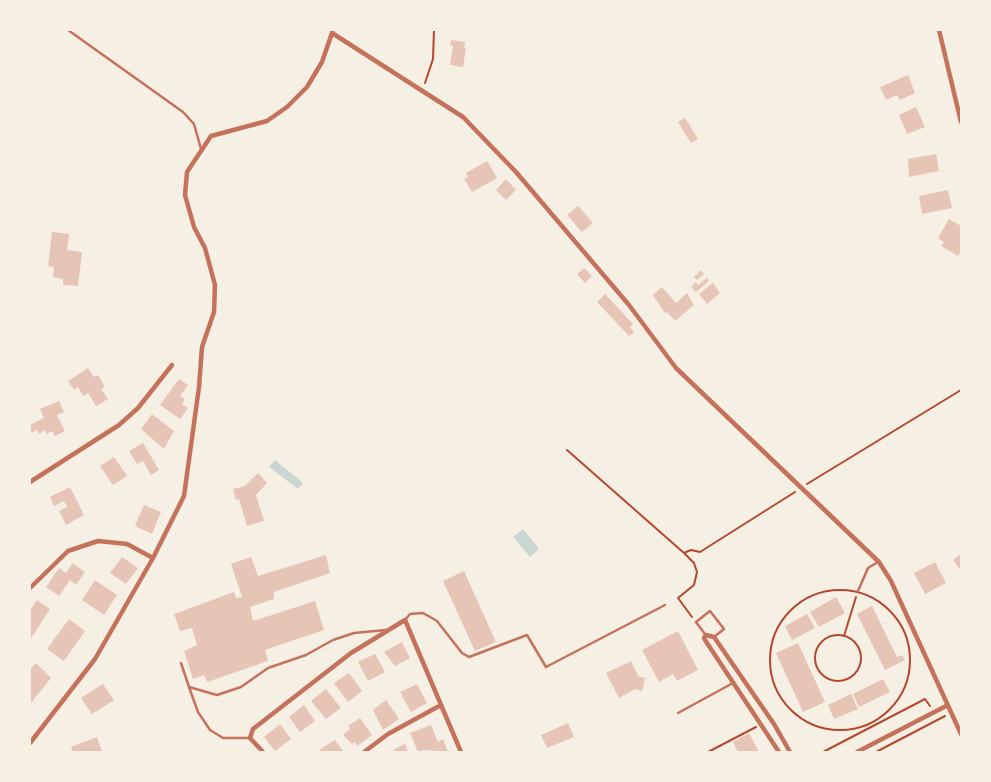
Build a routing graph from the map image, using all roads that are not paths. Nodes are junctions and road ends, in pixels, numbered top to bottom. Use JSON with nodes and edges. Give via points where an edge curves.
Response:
{"nodes":[{"id":1,"x":68,"y":30,"type":"edge"},
{"id":2,"x":939,"y":30,"type":"edge"},
{"id":3,"x":332,"y":32,"type":"edge"},
{"id":4,"x":961,"y":122,"type":"edge"},
{"id":5,"x":202,"y":153,"type":"junction"},
{"id":6,"x":172,"y":365,"type":"dead end"},
{"id":7,"x":30,"y":482,"type":"edge"},
{"id":8,"x":153,"y":558,"type":"junction"},
{"id":9,"x":879,"y":562,"type":"junction"},
{"id":10,"x":30,"y":588,"type":"edge"},
{"id":11,"x":858,"y":591,"type":"road end"},
{"id":12,"x":665,"y":605,"type":"dead end"},
{"id":13,"x":405,"y":620,"type":"junction"},
{"id":14,"x":390,"y":629,"type":"junction"},
{"id":15,"x":706,"y":636,"type":"junction"},
{"id":16,"x":714,"y":637,"type":"junction"},
{"id":17,"x":181,"y":663,"type":"dead end"},
{"id":18,"x":734,"y":682,"type":"junction"},
{"id":19,"x":189,"y":687,"type":"junction"},
{"id":20,"x":441,"y":705,"type":"junction"},
{"id":21,"x":948,"y":705,"type":"junction"},
{"id":22,"x":678,"y":713,"type":"dead end"},
{"id":23,"x":961,"y":734,"type":"edge"},
{"id":24,"x":250,"y":738,"type":"junction"},
{"id":25,"x":30,"y":743,"type":"edge"},
{"id":26,"x":371,"y":750,"type":"edge"},
{"id":27,"x":262,"y":752,"type":"edge"},
{"id":28,"x":364,"y":752,"type":"edge"},
{"id":29,"x":461,"y":752,"type":"edge"},
{"id":30,"x":779,"y":752,"type":"edge"},
{"id":31,"x":790,"y":752,"type":"edge"},
{"id":32,"x":858,"y":752,"type":"edge"}],
"edges":[{"from":1,"to":5,"type":"lane","via":[[183,112],[194,124]]},
{"from":2,"to":4,"type":"street"},
{"from":3,"to":5,"type":"street","via":[[322,62],[307,87],[287,107],[267,121],[211,136]]},
{"from":3,"to":9,"type":"street","via":[[462,117],[516,172],[629,305],[676,368]]},
{"from":5,"to":8,"type":"street","via":[[187,172],[185,195],[215,285],[214,312],[202,346],[200,387],[184,496]]},
{"from":6,"to":7,"type":"street","via":[[120,425]]},
{"from":8,"to":10,"type":"street","via":[[126,544],[98,541],[68,551]]},
{"from":8,"to":25,"type":"street","via":[[95,659]]},
{"from":9,"to":11,"type":"lane","via":[[868,568]]},
{"from":9,"to":21,"type":"street","via":[[891,581]]},
{"from":12,"to":13,"type":"lane","via":[[546,667],[527,635],[469,658],[437,621],[423,613],[410,614]]},
{"from":13,"to":14,"type":"street"},
{"from":13,"to":20,"type":"street"},
{"from":14,"to":19,"type":"lane","via":[[354,632],[306,655],[268,668],[241,687],[218,695]]},
{"from":14,"to":24,"type":"street","via":[[351,653],[253,729]]},
{"from":15,"to":16,"type":"street"},
{"from":15,"to":16,"type":"lane","via":[[696,622],[710,611],[724,629]]},
{"from":15,"to":18,"type":"street","via":[[706,643]]},
{"from":16,"to":31,"type":"street"},
{"from":17,"to":19,"type":"lane"},
{"from":18,"to":22,"type":"lane"},
{"from":18,"to":30,"type":"street"},
{"from":19,"to":24,"type":"lane","via":[[198,712],[210,730],[223,738]]},
{"from":20,"to":26,"type":"street"},
{"from":20,"to":29,"type":"street"},
{"from":21,"to":23,"type":"street"},
{"from":21,"to":32,"type":"street"},
{"from":24,"to":27,"type":"street"},
{"from":26,"to":28,"type":"street"}]}
